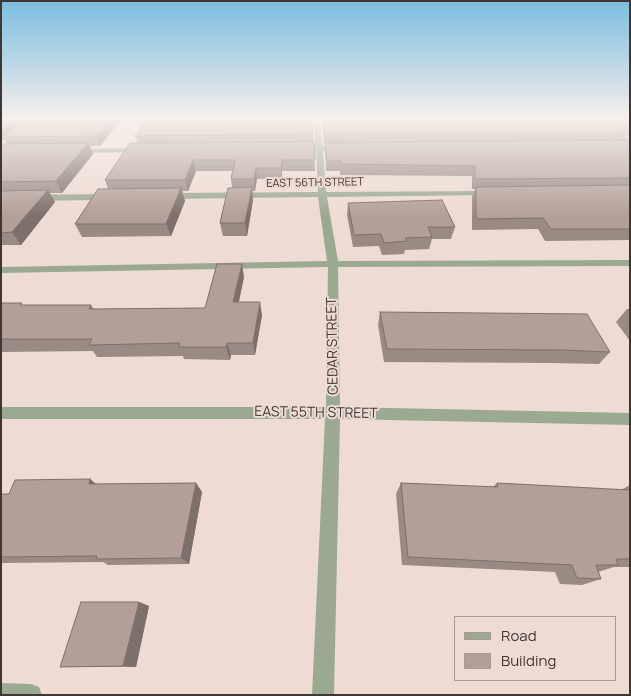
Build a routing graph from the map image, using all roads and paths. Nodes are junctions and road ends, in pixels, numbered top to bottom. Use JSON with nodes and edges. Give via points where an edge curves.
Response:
{"nodes":[{"id":1,"x":112,"y":150,"type":"edge"},
{"id":2,"x":319,"y":150,"type":"edge"},
{"id":3,"x":71,"y":151,"type":"edge"},
{"id":4,"x":500,"y":193,"type":"edge"},
{"id":5,"x":322,"y":194,"type":"junction"},
{"id":6,"x":121,"y":196,"type":"edge"},
{"id":7,"x":161,"y":196,"type":"edge"},
{"id":8,"x":1,"y":198,"type":"edge"},
{"id":9,"x":630,"y":263,"type":"edge"},
{"id":10,"x":333,"y":264,"type":"junction"},
{"id":11,"x":1,"y":270,"type":"edge"},
{"id":12,"x":1,"y":413,"type":"edge"},
{"id":13,"x":334,"y":413,"type":"junction"},
{"id":14,"x":630,"y":419,"type":"edge"},
{"id":15,"x":1,"y":694,"type":"edge"},
{"id":16,"x":31,"y":695,"type":"edge"},
{"id":17,"x":323,"y":695,"type":"edge"}],
"edges":[{"from":1,"to":3,"type":"street"},
{"from":2,"to":5,"type":"street","name":"CEDAR STREET"},
{"from":4,"to":5,"type":"street","name":"EAST 56TH STREET"},
{"from":5,"to":7,"type":"street","name":"EAST 56TH STREET"},
{"from":5,"to":10,"type":"street","name":"CEDAR STREET"},
{"from":6,"to":8,"type":"street"},
{"from":9,"to":10,"type":"street"},
{"from":10,"to":11,"type":"street"},
{"from":10,"to":13,"type":"street","name":"CEDAR STREET"},
{"from":12,"to":13,"type":"street","name":"EAST 55TH STREET"},
{"from":13,"to":14,"type":"street","name":"EAST 55TH STREET"},
{"from":13,"to":17,"type":"street","name":"CEDAR STREET"},
{"from":15,"to":16,"type":"street"}]}
